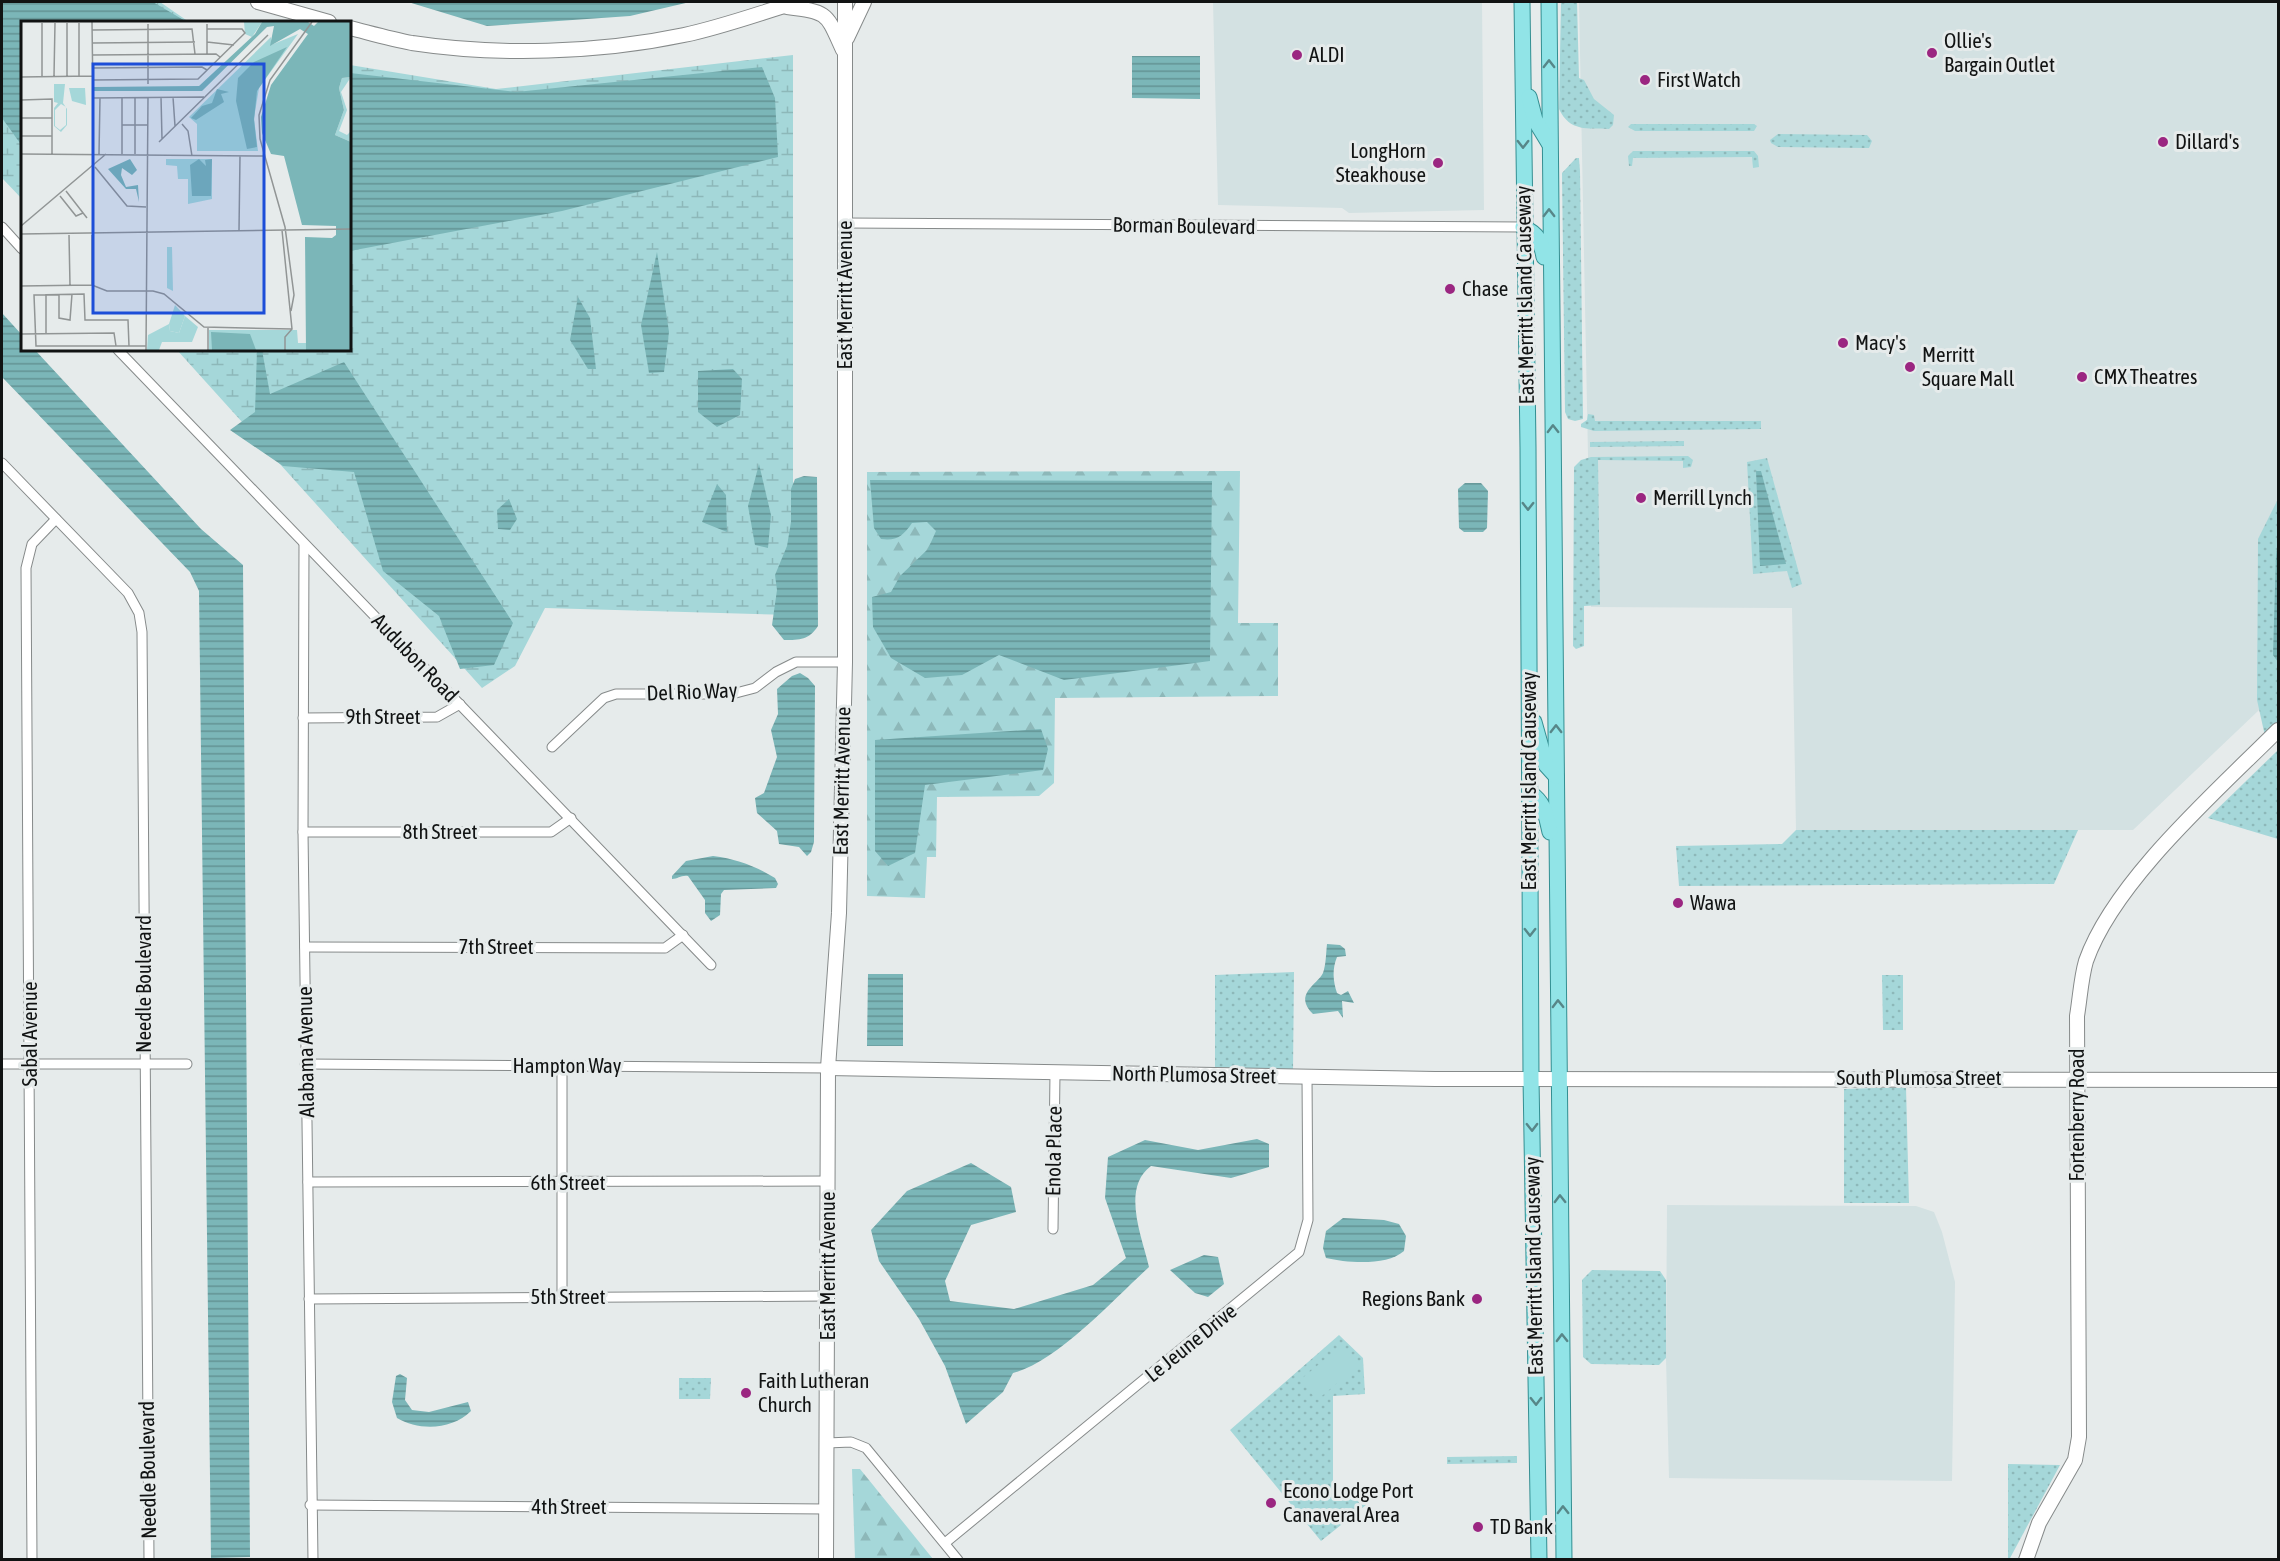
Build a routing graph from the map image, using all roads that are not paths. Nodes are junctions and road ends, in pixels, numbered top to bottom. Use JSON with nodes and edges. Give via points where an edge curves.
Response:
{"nodes":[{"id":1,"x":258,"y":2,"type":"edge"},
{"id":2,"x":797,"y":2,"type":"edge"},
{"id":3,"x":845,"y":2,"type":"edge"},
{"id":4,"x":864,"y":2,"type":"edge"},
{"id":5,"x":1522,"y":2,"type":"edge"},
{"id":6,"x":1549,"y":2,"type":"edge"},
{"id":7,"x":782,"y":7,"type":"junction"},
{"id":8,"x":325,"y":21,"type":"edge"},
{"id":9,"x":351,"y":28,"type":"edge"},
{"id":10,"x":1523,"y":42,"type":"junction"},
{"id":11,"x":845,"y":48,"type":"junction"},
{"id":12,"x":1549,"y":143,"type":"junction"},
{"id":13,"x":845,"y":223,"type":"junction"},
{"id":14,"x":1523,"y":226,"type":"junction"},
{"id":15,"x":2,"y":227,"type":"edge"},
{"id":16,"x":21,"y":248,"type":"edge"},
{"id":17,"x":1551,"y":292,"type":"junction"},
{"id":18,"x":119,"y":351,"type":"edge"},
{"id":19,"x":2,"y":462,"type":"edge"},
{"id":20,"x":56,"y":519,"type":"junction"},
{"id":21,"x":304,"y":545,"type":"junction"},
{"id":22,"x":845,"y":662,"type":"junction"},
{"id":23,"x":460,"y":704,"type":"junction"},
{"id":24,"x":1529,"y":707,"type":"junction"},
{"id":25,"x":303,"y":718,"type":"junction"},
{"id":26,"x":2278,"y":730,"type":"edge"},
{"id":27,"x":552,"y":747,"type":"dead end"},
{"id":28,"x":1556,"y":776,"type":"junction"},
{"id":29,"x":1530,"y":793,"type":"junction"},
{"id":30,"x":571,"y":818,"type":"junction"},
{"id":31,"x":303,"y":832,"type":"junction"},
{"id":32,"x":1558,"y":867,"type":"junction"},
{"id":33,"x":683,"y":935,"type":"junction"},
{"id":34,"x":305,"y":946,"type":"junction"},
{"id":35,"x":711,"y":965,"type":"dead end"},
{"id":36,"x":2,"y":1064,"type":"edge"},
{"id":37,"x":30,"y":1064,"type":"junction"},
{"id":38,"x":144,"y":1064,"type":"junction"},
{"id":39,"x":187,"y":1064,"type":"dead end"},
{"id":40,"x":305,"y":1065,"type":"junction"},
{"id":41,"x":562,"y":1065,"type":"junction"},
{"id":42,"x":828,"y":1068,"type":"junction"},
{"id":43,"x":1055,"y":1073,"type":"junction"},
{"id":44,"x":1307,"y":1077,"type":"junction"},
{"id":45,"x":1559,"y":1077,"type":"junction"},
{"id":46,"x":1531,"y":1078,"type":"junction"},
{"id":47,"x":2076,"y":1078,"type":"junction"},
{"id":48,"x":2278,"y":1080,"type":"edge"},
{"id":49,"x":828,"y":1181,"type":"junction"},
{"id":50,"x":308,"y":1182,"type":"junction"},
{"id":51,"x":561,"y":1183,"type":"junction"},
{"id":52,"x":1053,"y":1229,"type":"dead end"},
{"id":53,"x":828,"y":1296,"type":"junction"},
{"id":54,"x":562,"y":1297,"type":"junction"},
{"id":55,"x":309,"y":1299,"type":"junction"},
{"id":56,"x":827,"y":1443,"type":"junction"},
{"id":57,"x":310,"y":1505,"type":"junction"},
{"id":58,"x":827,"y":1509,"type":"junction"},
{"id":59,"x":945,"y":1543,"type":"junction"},
{"id":60,"x":32,"y":1560,"type":"edge"},
{"id":61,"x":149,"y":1560,"type":"edge"},
{"id":62,"x":313,"y":1560,"type":"edge"},
{"id":63,"x":826,"y":1560,"type":"edge"},
{"id":64,"x":958,"y":1560,"type":"edge"},
{"id":65,"x":1539,"y":1560,"type":"edge"},
{"id":66,"x":1564,"y":1560,"type":"edge"},
{"id":67,"x":2026,"y":1560,"type":"edge"}],
"edges":[{"from":1,"to":8,"type":"street"},
{"from":2,"to":7,"type":"street"},
{"from":3,"to":11,"type":"street","name":"East Merritt Avenue"},
{"from":4,"to":11,"type":"street"},
{"from":5,"to":10,"type":"main road","name":"East Merritt Island Causeway"},
{"from":12,"to":6,"type":"main road","name":"East Merritt Island Causeway","one_way":true},
{"from":7,"to":9,"type":"street","via":[[686,35],[647,42],[522,51],[410,42]]},
{"from":7,"to":11,"type":"street","via":[[822,14]]},
{"from":10,"to":12,"type":"main road","via":[[1530,104]]},
{"from":10,"to":14,"type":"main road","name":"East Merritt Island Causeway","one_way":true},
{"from":11,"to":13,"type":"street","name":"East Merritt Avenue"},
{"from":17,"to":12,"type":"main road","name":"East Merritt Island Causeway","one_way":true},
{"from":13,"to":14,"type":"street","name":"Borman Boulevard"},
{"from":13,"to":22,"type":"street","name":"East Merritt Avenue"},
{"from":14,"to":17,"type":"main road","via":[[1541,241]]},
{"from":14,"to":24,"type":"main road","name":"East Merritt Island Causeway","one_way":true},
{"from":15,"to":16,"type":"street"},
{"from":28,"to":17,"type":"main road","name":"East Merritt Island Causeway","one_way":true},
{"from":18,"to":21,"type":"street","name":"Audubon Road"},
{"from":19,"to":20,"type":"street","name":"Needle Boulevard"},
{"from":20,"to":37,"type":"street","name":"Sabal Avenue","via":[[32,544],[26,568]]},
{"from":20,"to":38,"type":"street","name":"Needle Boulevard","via":[[128,593],[139,613]]},
{"from":21,"to":23,"type":"street","name":"Audubon Road"},
{"from":21,"to":25,"type":"street","name":"Alabama Avenue"},
{"from":22,"to":27,"type":"street","name":"Del Rio Way","via":[[796,662],[755,688],[732,694],[616,694],[604,698]]},
{"from":22,"to":42,"type":"street","name":"East Merritt Avenue","via":[[839,913]]},
{"from":23,"to":25,"type":"street","name":"9th Street","via":[[437,717]]},
{"from":23,"to":30,"type":"street","name":"Audubon Road"},
{"from":24,"to":28,"type":"main road","via":[[1546,765]]},
{"from":24,"to":29,"type":"main road","name":"East Merritt Island Causeway"},
{"from":25,"to":31,"type":"street","name":"Alabama Avenue"},
{"from":26,"to":47,"type":"street","name":"Fortenberry Road","via":[[2143,870],[2109,915],[2086,962],[2077,1016]]},
{"from":28,"to":32,"type":"main road","name":"East Merritt Island Causeway"},
{"from":29,"to":32,"type":"main road","via":[[1540,800],[1546,812]]},
{"from":29,"to":46,"type":"main road","name":"East Merritt Island Causeway","one_way":true},
{"from":30,"to":31,"type":"street","name":"8th Street","via":[[551,832]]},
{"from":30,"to":33,"type":"street","name":"Audubon Road"},
{"from":31,"to":34,"type":"street","name":"Alabama Avenue"},
{"from":45,"to":32,"type":"main road","name":"East Merritt Island Causeway","one_way":true},
{"from":33,"to":34,"type":"street","name":"7th Street","via":[[666,948]]},
{"from":33,"to":35,"type":"street","name":"Audubon Road"},
{"from":34,"to":40,"type":"street","name":"Alabama Avenue"},
{"from":36,"to":37,"type":"street"},
{"from":37,"to":38,"type":"street"},
{"from":37,"to":60,"type":"street","name":"Sabal Avenue"},
{"from":38,"to":39,"type":"street"},
{"from":38,"to":61,"type":"street","name":"Needle Boulevard"},
{"from":40,"to":41,"type":"street","name":"Hampton Way"},
{"from":40,"to":50,"type":"street","name":"Alabama Avenue"},
{"from":41,"to":42,"type":"street","name":"Hampton Way"},
{"from":41,"to":51,"type":"street"},
{"from":42,"to":43,"type":"street","name":"North Plumosa Street"},
{"from":42,"to":49,"type":"street","name":"East Merritt Avenue"},
{"from":43,"to":44,"type":"street","name":"North Plumosa Street"},
{"from":43,"to":52,"type":"street","name":"Enola Place"},
{"from":44,"to":46,"type":"street","name":"North Plumosa Street"},
{"from":44,"to":59,"type":"street","name":"Le Jeune Drive","via":[[1308,1220],[1299,1252]]},
{"from":45,"to":46,"type":"street","name":"North Plumosa Street"},
{"from":45,"to":47,"type":"street","name":"South Plumosa Street"},
{"from":66,"to":45,"type":"main road","name":"East Merritt Island Causeway","one_way":true},
{"from":46,"to":65,"type":"main road","name":"East Merritt Island Causeway","one_way":true},
{"from":47,"to":48,"type":"street","name":"South Plumosa Street"},
{"from":47,"to":67,"type":"street","name":"Fortenberry Road","via":[[2079,1437],[2075,1460],[2039,1523]]},
{"from":49,"to":51,"type":"street","name":"6th Street"},
{"from":49,"to":53,"type":"street","name":"East Merritt Avenue"},
{"from":50,"to":51,"type":"street","name":"6th Street"},
{"from":50,"to":55,"type":"street","name":"Alabama Avenue"},
{"from":51,"to":54,"type":"street"},
{"from":53,"to":54,"type":"street","name":"5th Street"},
{"from":53,"to":56,"type":"street","name":"East Merritt Avenue"},
{"from":54,"to":55,"type":"street","name":"5th Street"},
{"from":55,"to":57,"type":"street","name":"Alabama Avenue"},
{"from":56,"to":58,"type":"street","name":"East Merritt Avenue"},
{"from":56,"to":59,"type":"street","via":[[851,1442],[866,1448]]},
{"from":57,"to":58,"type":"street","name":"4th Street"},
{"from":57,"to":62,"type":"street","name":"Alabama Avenue"},
{"from":58,"to":63,"type":"street","name":"East Merritt Avenue"},
{"from":59,"to":64,"type":"street"}]}
